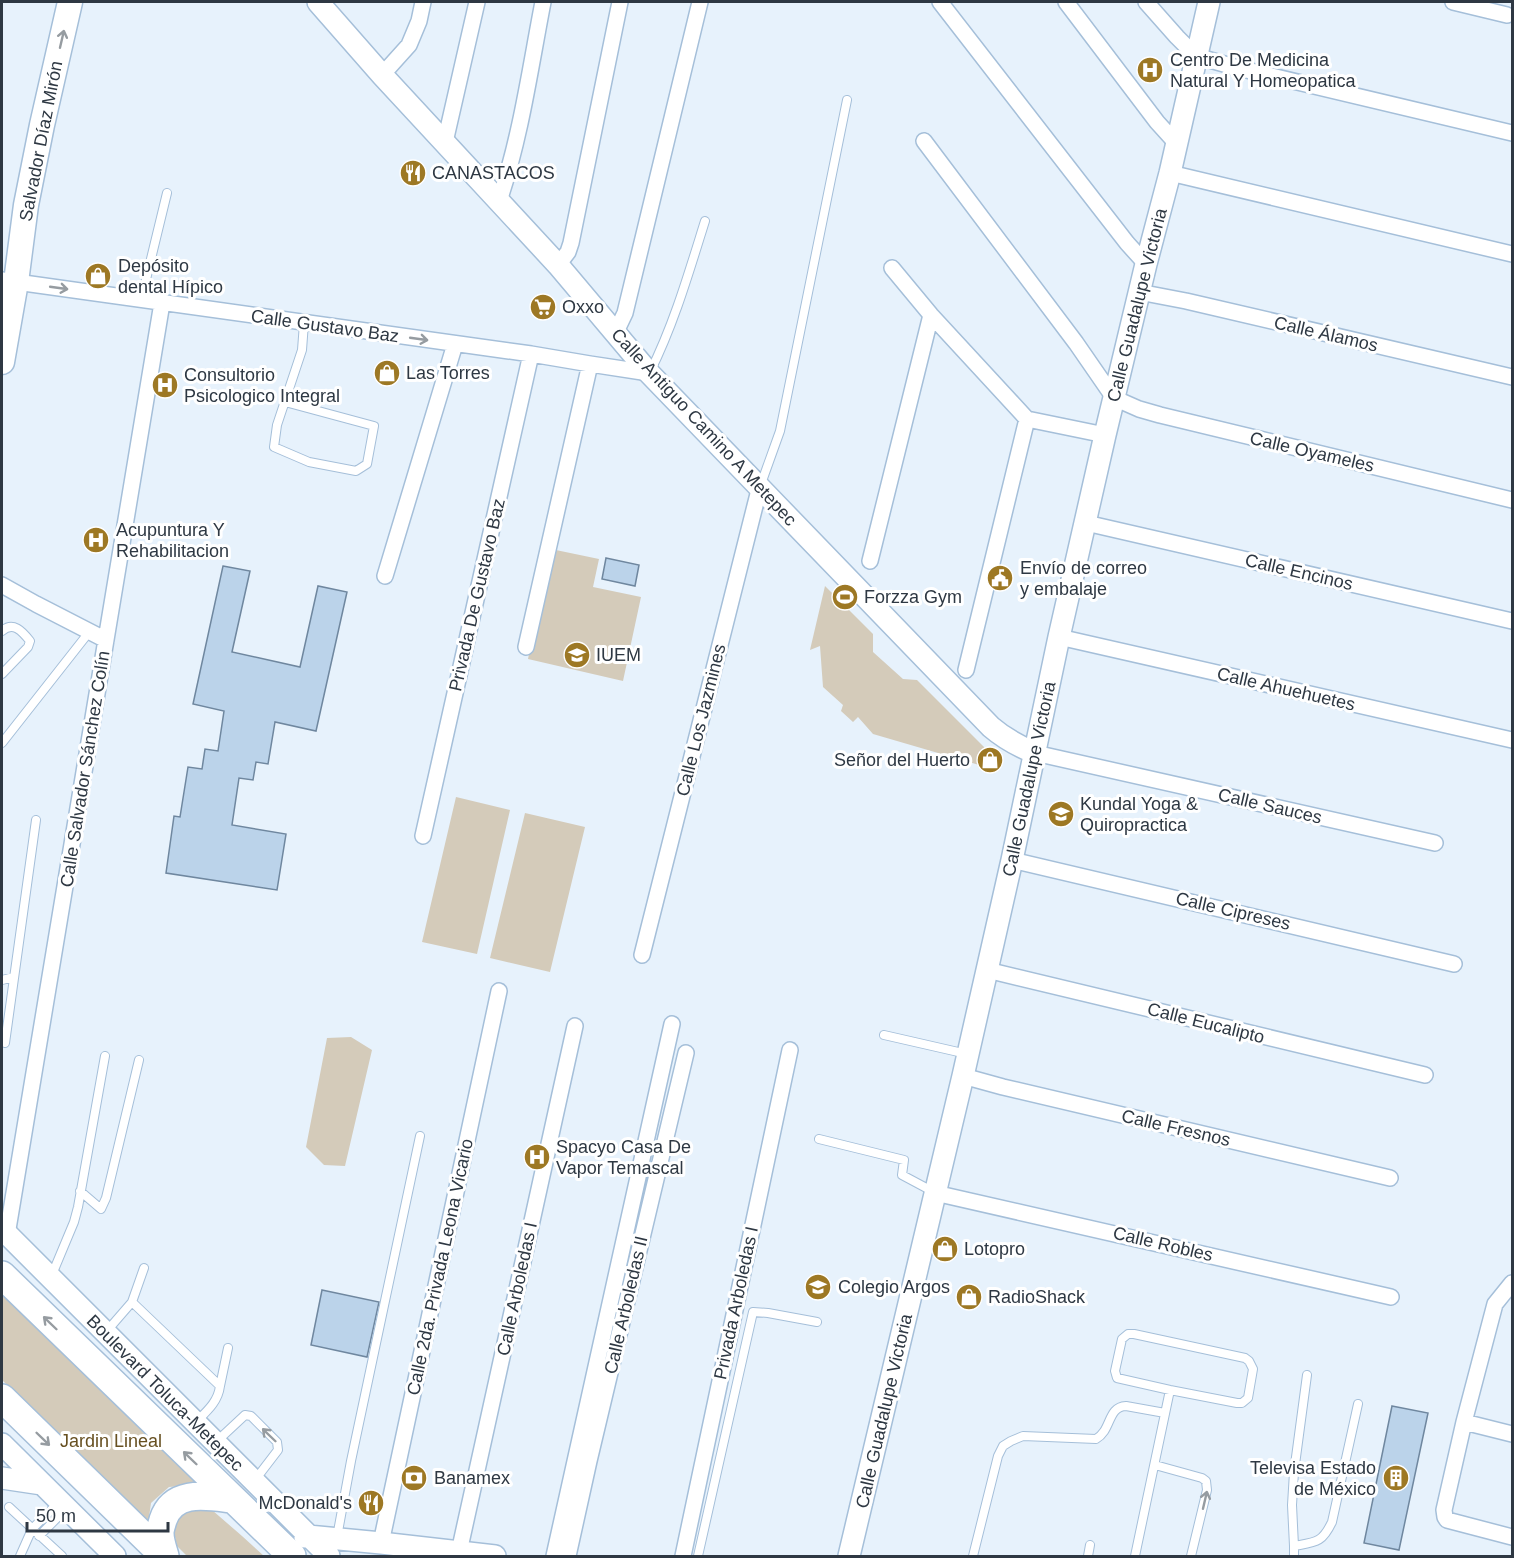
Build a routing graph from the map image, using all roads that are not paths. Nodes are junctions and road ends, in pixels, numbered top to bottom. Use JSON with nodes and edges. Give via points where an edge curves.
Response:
{"nodes":[{"id":1,"x":70,"y":2,"type":"edge"},
{"id":2,"x":318,"y":2,"type":"edge"},
{"id":3,"x":423,"y":2,"type":"edge"},
{"id":4,"x":477,"y":2,"type":"edge"},
{"id":5,"x":543,"y":2,"type":"edge"},
{"id":6,"x":620,"y":2,"type":"edge"},
{"id":7,"x":700,"y":2,"type":"edge"},
{"id":8,"x":940,"y":2,"type":"edge"},
{"id":9,"x":1066,"y":2,"type":"edge"},
{"id":10,"x":1146,"y":2,"type":"edge"},
{"id":11,"x":1209,"y":2,"type":"edge"},
{"id":12,"x":1453,"y":2,"type":"edge"},
{"id":13,"x":1508,"y":15,"type":"dead end"},
{"id":14,"x":1196,"y":56,"type":"junction"},
{"id":15,"x":382,"y":75,"type":"junction"},
{"id":16,"x":848,"y":100,"type":"dead end"},
{"id":17,"x":1512,"y":133,"type":"edge"},
{"id":18,"x":924,"y":141,"type":"dead end"},
{"id":19,"x":445,"y":142,"type":"junction"},
{"id":20,"x":1176,"y":142,"type":"junction"},
{"id":21,"x":1170,"y":173,"type":"junction"},
{"id":22,"x":167,"y":193,"type":"dead end"},
{"id":23,"x":499,"y":201,"type":"junction"},
{"id":24,"x":705,"y":221,"type":"dead end"},
{"id":25,"x":1512,"y":255,"type":"edge"},
{"id":26,"x":1146,"y":264,"type":"junction"},
{"id":27,"x":558,"y":265,"type":"junction"},
{"id":28,"x":892,"y":268,"type":"dead end"},
{"id":29,"x":9,"y":281,"type":"edge"},
{"id":30,"x":1139,"y":292,"type":"junction"},
{"id":31,"x":141,"y":300,"type":"junction"},
{"id":32,"x":162,"y":303,"type":"junction"},
{"id":33,"x":931,"y":315,"type":"junction"},
{"id":34,"x":304,"y":323,"type":"junction"},
{"id":35,"x":615,"y":334,"type":"junction"},
{"id":36,"x":455,"y":344,"type":"junction"},
{"id":37,"x":531,"y":354,"type":"junction"},
{"id":38,"x":2,"y":362,"type":"edge"},
{"id":39,"x":590,"y":364,"type":"junction"},
{"id":40,"x":649,"y":373,"type":"junction"},
{"id":41,"x":1512,"y":377,"type":"edge"},
{"id":42,"x":1114,"y":398,"type":"junction"},
{"id":43,"x":285,"y":402,"type":"junction"},
{"id":44,"x":1026,"y":419,"type":"junction"},
{"id":45,"x":1105,"y":435,"type":"junction"},
{"id":46,"x":760,"y":486,"type":"junction"},
{"id":47,"x":1512,"y":500,"type":"edge"},
{"id":48,"x":1086,"y":523,"type":"junction"},
{"id":49,"x":870,"y":561,"type":"dead end"},
{"id":50,"x":385,"y":576,"type":"dead end"},
{"id":51,"x":2,"y":585,"type":"edge"},
{"id":52,"x":1512,"y":621,"type":"edge"},
{"id":53,"x":2,"y":631,"type":"edge"},
{"id":54,"x":90,"y":631,"type":"junction"},
{"id":55,"x":1059,"y":637,"type":"junction"},
{"id":56,"x":106,"y":640,"type":"junction"},
{"id":57,"x":526,"y":647,"type":"dead end"},
{"id":58,"x":966,"y":670,"type":"dead end"},
{"id":59,"x":2,"y":674,"type":"edge"},
{"id":60,"x":1512,"y":740,"type":"edge"},
{"id":61,"x":2,"y":743,"type":"edge"},
{"id":62,"x":1035,"y":753,"type":"junction"},
{"id":63,"x":36,"y":820,"type":"dead end"},
{"id":64,"x":423,"y":836,"type":"dead end"},
{"id":65,"x":1435,"y":843,"type":"dead end"},
{"id":66,"x":1012,"y":860,"type":"junction"},
{"id":67,"x":642,"y":955,"type":"dead end"},
{"id":68,"x":1454,"y":963,"type":"dead end"},
{"id":69,"x":987,"y":970,"type":"junction"},
{"id":70,"x":14,"y":977,"type":"junction"},
{"id":71,"x":2,"y":980,"type":"edge"},
{"id":72,"x":499,"y":991,"type":"dead end"},
{"id":73,"x":672,"y":1024,"type":"dead end"},
{"id":74,"x":575,"y":1026,"type":"dead end"},
{"id":75,"x":884,"y":1035,"type":"dead end"},
{"id":76,"x":5,"y":1043,"type":"dead end"},
{"id":77,"x":790,"y":1050,"type":"dead end"},
{"id":78,"x":686,"y":1053,"type":"dead end"},
{"id":79,"x":968,"y":1054,"type":"junction"},
{"id":80,"x":105,"y":1056,"type":"dead end"},
{"id":81,"x":139,"y":1060,"type":"dead end"},
{"id":82,"x":1425,"y":1075,"type":"dead end"},
{"id":83,"x":963,"y":1076,"type":"junction"},
{"id":84,"x":420,"y":1136,"type":"dead end"},
{"id":85,"x":819,"y":1139,"type":"dead end"},
{"id":86,"x":1390,"y":1178,"type":"dead end"},
{"id":87,"x":80,"y":1191,"type":"junction"},
{"id":88,"x":935,"y":1192,"type":"junction"},
{"id":89,"x":4,"y":1232,"type":"edge"},
{"id":90,"x":144,"y":1268,"type":"dead end"},
{"id":91,"x":2,"y":1275,"type":"edge"},
{"id":92,"x":51,"y":1278,"type":"junction"},
{"id":93,"x":1512,"y":1283,"type":"edge"},
{"id":94,"x":1391,"y":1297,"type":"dead end"},
{"id":95,"x":132,"y":1302,"type":"junction"},
{"id":96,"x":817,"y":1322,"type":"dead end"},
{"id":97,"x":105,"y":1333,"type":"junction"},
{"id":98,"x":228,"y":1348,"type":"dead end"},
{"id":99,"x":1307,"y":1375,"type":"dead end"},
{"id":100,"x":220,"y":1386,"type":"junction"},
{"id":101,"x":1170,"y":1390,"type":"junction"},
{"id":102,"x":2,"y":1398,"type":"edge"},
{"id":103,"x":1358,"y":1404,"type":"dead end"},
{"id":104,"x":1165,"y":1413,"type":"junction"},
{"id":105,"x":1464,"y":1422,"type":"junction"},
{"id":106,"x":195,"y":1423,"type":"junction"},
{"id":107,"x":1512,"y":1434,"type":"edge"},
{"id":108,"x":215,"y":1443,"type":"junction"},
{"id":109,"x":2,"y":1444,"type":"edge"},
{"id":110,"x":1155,"y":1465,"type":"junction"},
{"id":111,"x":2,"y":1478,"type":"edge"},
{"id":112,"x":254,"y":1481,"type":"junction"},
{"id":113,"x":42,"y":1484,"type":"junction"},
{"id":114,"x":232,"y":1499,"type":"junction"},
{"id":115,"x":64,"y":1506,"type":"junction"},
{"id":116,"x":9,"y":1507,"type":"dead end"},
{"id":117,"x":32,"y":1529,"type":"junction"},
{"id":118,"x":39,"y":1536,"type":"junction"},
{"id":119,"x":1512,"y":1538,"type":"edge"},
{"id":120,"x":1090,"y":1545,"type":"dead end"},
{"id":121,"x":1294,"y":1546,"type":"junction"},
{"id":122,"x":294,"y":1547,"type":"edge"},
{"id":123,"x":333,"y":1548,"type":"edge"},
{"id":124,"x":387,"y":1548,"type":"junction"},
{"id":125,"x":459,"y":1552,"type":"junction"},
{"id":126,"x":20,"y":1557,"type":"edge"},
{"id":127,"x":62,"y":1557,"type":"edge"},
{"id":128,"x":115,"y":1557,"type":"edge"},
{"id":129,"x":164,"y":1557,"type":"edge"},
{"id":130,"x":495,"y":1557,"type":"edge"},
{"id":131,"x":554,"y":1557,"type":"edge"},
{"id":132,"x":567,"y":1557,"type":"edge"},
{"id":133,"x":683,"y":1557,"type":"edge"},
{"id":134,"x":698,"y":1557,"type":"edge"},
{"id":135,"x":849,"y":1557,"type":"edge"},
{"id":136,"x":973,"y":1557,"type":"edge"},
{"id":137,"x":1088,"y":1557,"type":"edge"},
{"id":138,"x":1136,"y":1557,"type":"edge"},
{"id":139,"x":1191,"y":1557,"type":"edge"},
{"id":140,"x":1294,"y":1557,"type":"edge"}],
"edges":[{"from":29,"to":1,"type":"main road","name":"Salvador Díaz Mirón","one_way":true},
{"from":2,"to":15,"type":"street","name":"Calle Antiguo Camino A Metepec"},
{"from":3,"to":15,"type":"street","via":[[409,45]]},
{"from":4,"to":19,"type":"street"},
{"from":5,"to":23,"type":"street","via":[[518,137]]},
{"from":6,"to":27,"type":"street","via":[[571,243]]},
{"from":7,"to":35,"type":"street","via":[[626,313]]},
{"from":8,"to":26,"type":"street"},
{"from":9,"to":20,"type":"street"},
{"from":10,"to":14,"type":"street"},
{"from":11,"to":14,"type":"street","name":"Calle Guadalupe Victoria"},
{"from":12,"to":13,"type":"street"},
{"from":14,"to":17,"type":"street"},
{"from":14,"to":20,"type":"street","name":"Calle Guadalupe Victoria"},
{"from":15,"to":19,"type":"street","name":"Calle Antiguo Camino A Metepec"},
{"from":16,"to":46,"type":"lane","via":[[780,431]]},
{"from":18,"to":42,"type":"street"},
{"from":19,"to":23,"type":"street","name":"Calle Antiguo Camino A Metepec"},
{"from":20,"to":21,"type":"street","name":"Calle Guadalupe Victoria"},
{"from":21,"to":25,"type":"street"},
{"from":21,"to":26,"type":"street","name":"Calle Guadalupe Victoria"},
{"from":22,"to":31,"type":"lane"},
{"from":23,"to":27,"type":"street","name":"Calle Antiguo Camino A Metepec"},
{"from":24,"to":40,"type":"lane","via":[[688,277]]},
{"from":26,"to":30,"type":"street","name":"Calle Guadalupe Victoria"},
{"from":27,"to":35,"type":"street","name":"Calle Antiguo Camino A Metepec"},
{"from":28,"to":33,"type":"street"},
{"from":29,"to":31,"type":"street","name":"Calle Gustavo Baz","one_way":true},
{"from":29,"to":38,"type":"main road","name":"Salvador Díaz Mirón"},
{"from":30,"to":41,"type":"street","name":"Calle Álamos"},
{"from":30,"to":42,"type":"street","name":"Calle Guadalupe Victoria"},
{"from":31,"to":32,"type":"street","name":"Calle Gustavo Baz"},
{"from":32,"to":34,"type":"street","name":"Calle Gustavo Baz"},
{"from":32,"to":56,"type":"street","name":"Calle Salvador Sánchez Colín"},
{"from":33,"to":44,"type":"street"},
{"from":33,"to":49,"type":"street"},
{"from":34,"to":36,"type":"street","name":"Calle Gustavo Baz","one_way":true},
{"from":34,"to":43,"type":"lane","via":[[302,351]]},
{"from":35,"to":40,"type":"street","name":"Calle Antiguo Camino A Metepec"},
{"from":36,"to":37,"type":"street","name":"Calle Gustavo Baz"},
{"from":36,"to":50,"type":"street"},
{"from":37,"to":39,"type":"street","name":"Calle Gustavo Baz"},
{"from":37,"to":64,"type":"street","name":"Privada De Gustavo Baz"},
{"from":39,"to":40,"type":"street","name":"Calle Gustavo Baz"},
{"from":39,"to":57,"type":"street"},
{"from":40,"to":46,"type":"street","name":"Calle Antiguo Camino A Metepec"},
{"from":42,"to":45,"type":"street","name":"Calle Guadalupe Victoria"},
{"from":42,"to":47,"type":"street","name":"Calle Oyameles","via":[[1160,415]]},
{"from":43,"to":43,"type":"lane","via":[[274,447],[309,462],[356,471],[367,464],[374,426]]},
{"from":44,"to":45,"type":"street"},
{"from":44,"to":58,"type":"street"},
{"from":45,"to":48,"type":"street","name":"Calle Guadalupe Victoria"},
{"from":46,"to":62,"type":"street","name":"Calle Antiguo Camino A Metepec","via":[[991,727],[1002,737]]},
{"from":46,"to":67,"type":"street","name":"Calle Los Jazmines"},
{"from":48,"to":52,"type":"street","name":"Calle Encinos"},
{"from":48,"to":55,"type":"street","name":"Calle Guadalupe Victoria"},
{"from":51,"to":54,"type":"street"},
{"from":53,"to":59,"type":"lane","via":[[8,626],[15,627],[29,638],[30,644]]},
{"from":54,"to":56,"type":"street"},
{"from":54,"to":61,"type":"lane"},
{"from":55,"to":60,"type":"street","name":"Calle Ahuehuetes"},
{"from":55,"to":62,"type":"street","name":"Calle Guadalupe Victoria"},
{"from":56,"to":89,"type":"street","name":"Calle Salvador Sánchez Colín"},
{"from":62,"to":65,"type":"street","name":"Calle Sauces"},
{"from":62,"to":66,"type":"street","name":"Calle Guadalupe Victoria"},
{"from":63,"to":70,"type":"lane"},
{"from":66,"to":68,"type":"street","name":"Calle Cipreses"},
{"from":66,"to":69,"type":"street","name":"Calle Guadalupe Victoria"},
{"from":69,"to":79,"type":"street","name":"Calle Guadalupe Victoria"},
{"from":69,"to":82,"type":"street","name":"Calle Eucalipto"},
{"from":70,"to":71,"type":"lane"},
{"from":70,"to":76,"type":"lane"},
{"from":72,"to":124,"type":"street","name":"Calle 2da. Privada Leona Vicario"},
{"from":73,"to":131,"type":"street"},
{"from":74,"to":125,"type":"street","name":"Calle Arboledas I"},
{"from":75,"to":79,"type":"lane"},
{"from":77,"to":133,"type":"street","name":"Privada Arboledas I"},
{"from":78,"to":132,"type":"street","name":"Calle Arboledas II"},
{"from":79,"to":83,"type":"street","name":"Calle Guadalupe Victoria"},
{"from":80,"to":87,"type":"lane"},
{"from":81,"to":87,"type":"lane","via":[[101,1209]]},
{"from":83,"to":86,"type":"street","name":"Calle Fresnos"},
{"from":83,"to":88,"type":"street","name":"Calle Guadalupe Victoria"},
{"from":84,"to":123,"type":"lane"},
{"from":85,"to":88,"type":"lane","via":[[904,1160],[902,1174]]},
{"from":87,"to":92,"type":"lane","via":[[74,1222]]},
{"from":88,"to":94,"type":"street","name":"Calle Robles"},
{"from":88,"to":135,"type":"street","name":"Calle Guadalupe Victoria"},
{"from":89,"to":92,"type":"street","name":"Boulevard Toluca-Metepec"},
{"from":90,"to":95,"type":"lane"},
{"from":114,"to":91,"type":"highway","one_way":true},
{"from":92,"to":97,"type":"street","name":"Boulevard Toluca-Metepec"},
{"from":93,"to":105,"type":"street","via":[[1495,1304]]},
{"from":95,"to":97,"type":"lane"},
{"from":95,"to":100,"type":"lane"},
{"from":96,"to":134,"type":"lane","via":[[753,1312]]},
{"from":97,"to":106,"type":"street","name":"Boulevard Toluca-Metepec"},
{"from":98,"to":100,"type":"lane"},
{"from":99,"to":121,"type":"lane","via":[[1294,1472]]},
{"from":100,"to":106,"type":"lane","via":[[211,1407]]},
{"from":101,"to":101,"type":"lane","via":[[1117,1378],[1114,1371],[1124,1336],[1134,1334],[1245,1358],[1253,1369],[1248,1398],[1242,1402]]},
{"from":101,"to":104,"type":"lane"},
{"from":102,"to":129,"type":"highway","one_way":true},
{"from":103,"to":121,"type":"lane","via":[[1332,1522],[1318,1542]]},
{"from":104,"to":110,"type":"lane"},
{"from":104,"to":136,"type":"lane","via":[[1120,1406],[1113,1412],[1105,1432],[1096,1439],[1023,1436],[1003,1446]]},
{"from":105,"to":107,"type":"street"},
{"from":105,"to":119,"type":"street","via":[[1445,1517],[1454,1523]]},
{"from":106,"to":108,"type":"street","name":"Boulevard Toluca-Metepec"},
{"from":108,"to":112,"type":"street","name":"Boulevard Toluca-Metepec"},
{"from":112,"to":108,"type":"lane","one_way":true,"via":[[279,1448],[251,1416],[243,1415]]},
{"from":109,"to":113,"type":"street"},
{"from":110,"to":138,"type":"lane"},
{"from":139,"to":110,"type":"lane","one_way":true,"via":[[1206,1481]]},
{"from":111,"to":113,"type":"street"},
{"from":112,"to":122,"type":"street","name":"Boulevard Toluca-Metepec"},
{"from":113,"to":115,"type":"street"},
{"from":114,"to":122,"type":"highway"},
{"from":114,"to":129,"type":"highway","via":[[206,1495],[183,1497],[173,1504],[165,1513],[160,1532]]},
{"from":115,"to":117,"type":"lane"},
{"from":115,"to":118,"type":"lane"},
{"from":115,"to":128,"type":"street"},
{"from":116,"to":117,"type":"lane"},
{"from":117,"to":118,"type":"lane"},
{"from":117,"to":126,"type":"lane"},
{"from":118,"to":127,"type":"lane"},
{"from":120,"to":137,"type":"lane"},
{"from":121,"to":140,"type":"lane"},
{"from":122,"to":123,"type":"street"},
{"from":123,"to":124,"type":"street"},
{"from":124,"to":125,"type":"street"},
{"from":125,"to":130,"type":"street"}]}
